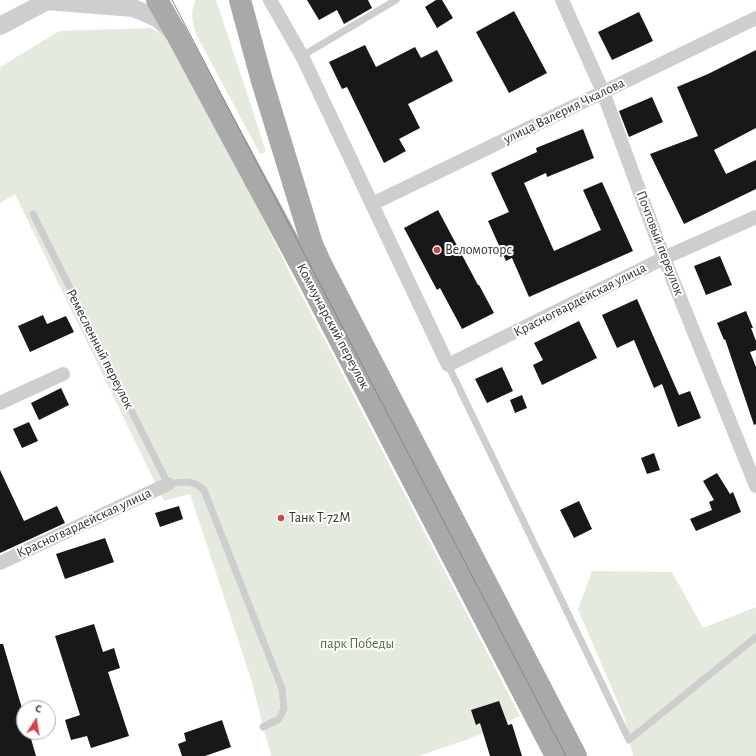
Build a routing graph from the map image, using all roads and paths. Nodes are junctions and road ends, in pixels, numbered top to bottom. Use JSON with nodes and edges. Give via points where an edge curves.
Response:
{"nodes":[{"id":1,"x":47,"y":0,"type":"edge"},
{"id":2,"x":157,"y":0,"type":"edge"},
{"id":3,"x":240,"y":0,"type":"edge"},
{"id":4,"x":270,"y":0,"type":"edge"},
{"id":5,"x":396,"y":0,"type":"edge"},
{"id":6,"x":562,"y":0,"type":"edge"},
{"id":7,"x":756,"y":18,"type":"edge"},
{"id":8,"x":0,"y":26,"type":"edge"},
{"id":9,"x":177,"y":35,"type":"junction"},
{"id":10,"x":302,"y":56,"type":"junction"},
{"id":11,"x":603,"y":92,"type":"junction"},
{"id":12,"x":372,"y":204,"type":"junction"},
{"id":13,"x":33,"y":214,"type":"dead end"},
{"id":14,"x":756,"y":217,"type":"edge"},
{"id":15,"x":664,"y":258,"type":"junction"},
{"id":16,"x":353,"y":346,"type":"junction"},
{"id":17,"x":448,"y":365,"type":"junction"},
{"id":18,"x":63,"y":374,"type":"dead end"},
{"id":19,"x":0,"y":403,"type":"edge"},
{"id":20,"x":752,"y":463,"type":"edge"},
{"id":21,"x":168,"y":484,"type":"junction"},
{"id":22,"x":756,"y":486,"type":"edge"},
{"id":23,"x":0,"y":563,"type":"edge"},
{"id":24,"x":756,"y":637,"type":"edge"},
{"id":25,"x":512,"y":651,"type":"junction"},
{"id":26,"x":263,"y":726,"type":"dead end"},
{"id":27,"x":556,"y":756,"type":"edge"},
{"id":28,"x":576,"y":756,"type":"edge"}],
"edges":[{"from":1,"to":8,"type":"street"},
{"from":1,"to":9,"type":"street","via":[[133,8],[157,18]]},
{"from":2,"to":9,"type":"main road","name":"Коммунарский переулок"},
{"from":3,"to":16,"type":"main road","name":"Коммунарский переулок","via":[[312,244]]},
{"from":4,"to":10,"type":"street"},
{"from":5,"to":10,"type":"lane"},
{"from":6,"to":11,"type":"street","name":"Почтовый переулок"},
{"from":7,"to":11,"type":"street","name":"улица Валерия Чкалова"},
{"from":9,"to":16,"type":"main road","name":"Коммунарский переулок"},
{"from":10,"to":12,"type":"street"},
{"from":11,"to":12,"type":"street","name":"улица Валерия Чкалова"},
{"from":11,"to":15,"type":"street","name":"Почтовый переулок"},
{"from":12,"to":17,"type":"street"},
{"from":13,"to":21,"type":"lane","name":"Ремесленный переулок"},
{"from":14,"to":15,"type":"street","name":"Красногвардейская улица"},
{"from":15,"to":17,"type":"street","name":"Красногвардейская улица"},
{"from":15,"to":20,"type":"street","name":"Почтовый переулок"},
{"from":16,"to":25,"type":"main road","name":"Коммунарский переулок"},
{"from":17,"to":24,"type":"lane","via":[[629,740]]},
{"from":18,"to":19,"type":"street"},
{"from":20,"to":22,"type":"street","name":"Почтовый переулок"},
{"from":21,"to":23,"type":"street","name":"Красногвардейская улица"},
{"from":21,"to":26,"type":"lane","via":[[191,482],[204,490],[282,689],[284,708],[279,719]]},
{"from":25,"to":27,"type":"main road"},
{"from":25,"to":28,"type":"main road"}]}
